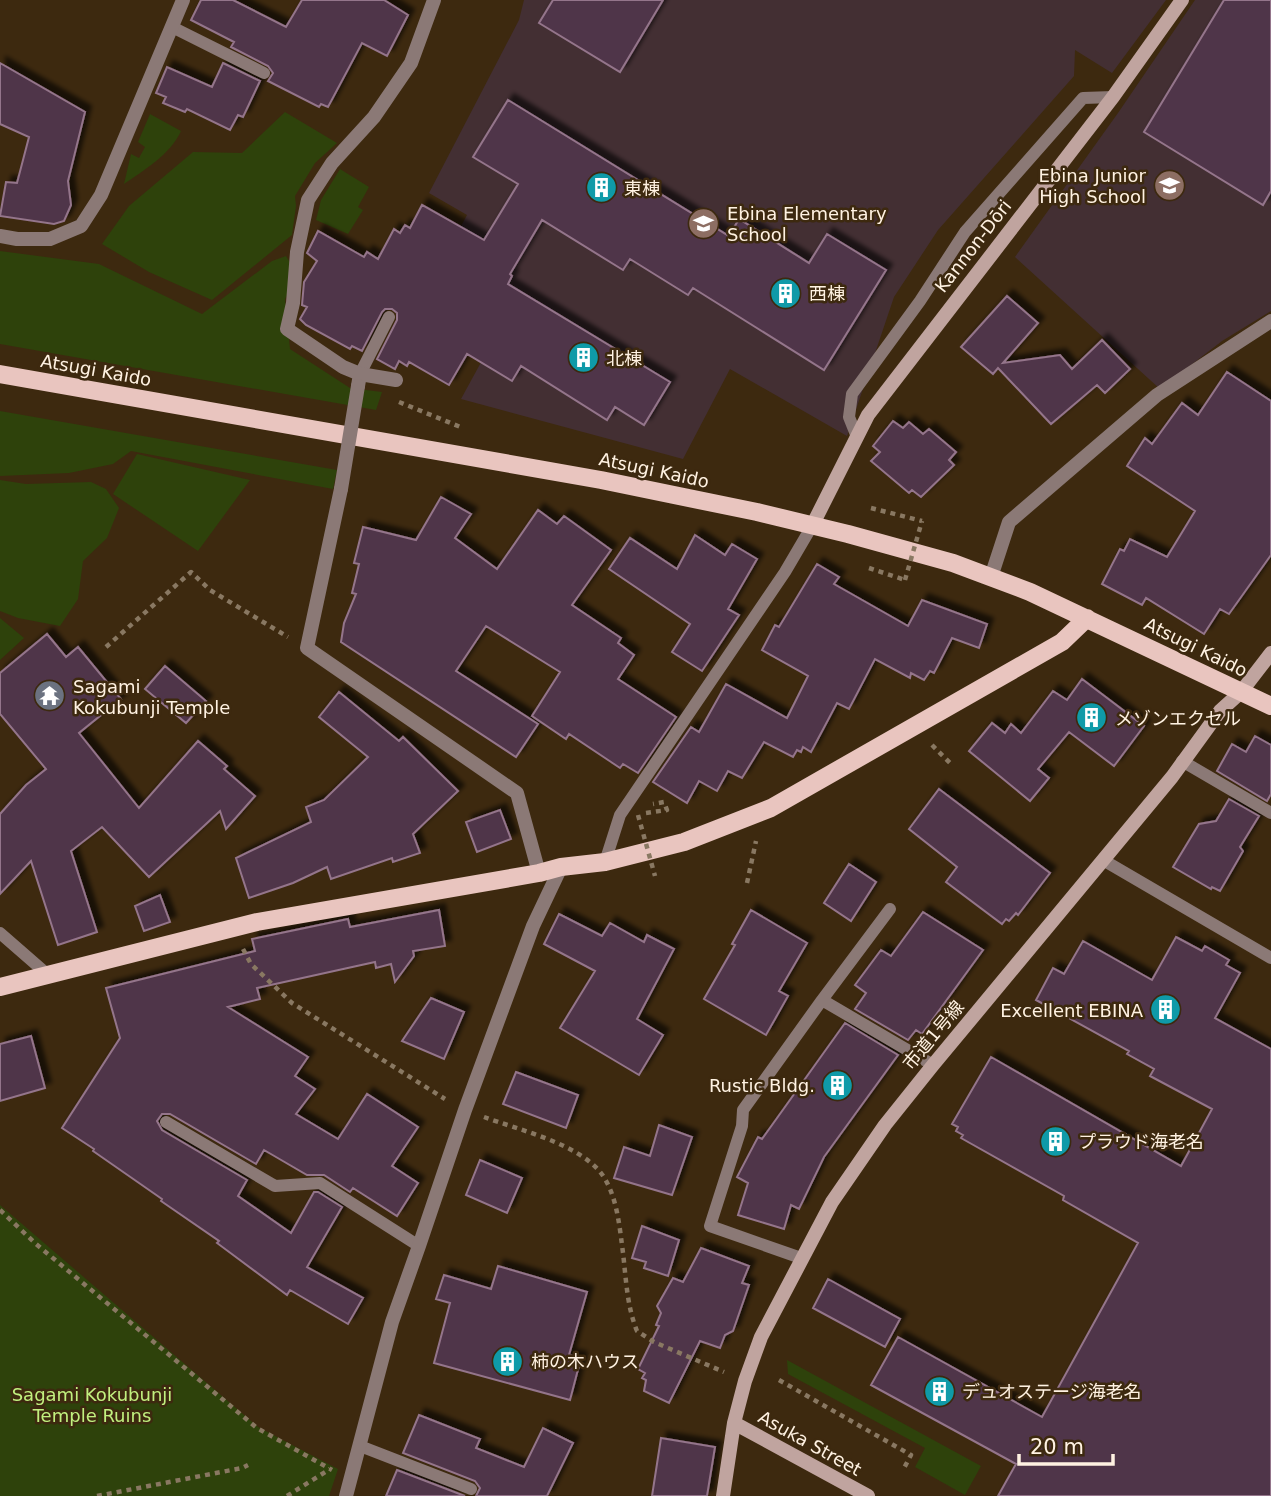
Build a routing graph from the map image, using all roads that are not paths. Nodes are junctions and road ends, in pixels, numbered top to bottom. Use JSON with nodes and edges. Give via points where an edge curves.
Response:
{"nodes":[{"id":1,"x":183,"y":0,"type":"edge"},
{"id":2,"x":1182,"y":0,"type":"edge"},
{"id":3,"x":431,"y":2,"type":"edge"},
{"id":4,"x":172,"y":26,"type":"junction"},
{"id":5,"x":264,"y":73,"type":"dead end"},
{"id":6,"x":1113,"y":97,"type":"junction"},
{"id":7,"x":0,"y":236,"type":"edge"},
{"id":8,"x":389,"y":317,"type":"dead end"},
{"id":9,"x":1271,"y":321,"type":"edge"},
{"id":10,"x":0,"y":374,"type":"edge"},
{"id":11,"x":359,"y":380,"type":"junction"},
{"id":12,"x":396,"y":380,"type":"road end"},
{"id":13,"x":858,"y":437,"type":"junction"},
{"id":14,"x":812,"y":526,"type":"junction"},
{"id":15,"x":991,"y":577,"type":"junction"},
{"id":16,"x":1087,"y":618,"type":"junction"},
{"id":17,"x":1271,"y":653,"type":"edge"},
{"id":18,"x":1241,"y":692,"type":"junction"},
{"id":19,"x":1271,"y":706,"type":"edge"},
{"id":20,"x":1182,"y":761,"type":"junction"},
{"id":21,"x":1271,"y":813,"type":"edge"},
{"id":22,"x":1103,"y":860,"type":"junction"},
{"id":23,"x":605,"y":862,"type":"junction"},
{"id":24,"x":561,"y":867,"type":"junction"},
{"id":25,"x":539,"y":873,"type":"junction"},
{"id":26,"x":890,"y":909,"type":"dead end"},
{"id":27,"x":0,"y":933,"type":"edge"},
{"id":28,"x":1270,"y":958,"type":"edge"},
{"id":29,"x":47,"y":974,"type":"junction"},
{"id":30,"x":0,"y":986,"type":"edge"},
{"id":31,"x":822,"y":1000,"type":"junction"},
{"id":32,"x":933,"y":1065,"type":"junction"},
{"id":33,"x":166,"y":1122,"type":"dead end"},
{"id":34,"x":419,"y":1245,"type":"junction"},
{"id":35,"x":801,"y":1258,"type":"junction"},
{"id":36,"x":734,"y":1423,"type":"junction"},
{"id":37,"x":360,"y":1446,"type":"junction"},
{"id":38,"x":471,"y":1489,"type":"dead end"},
{"id":39,"x":346,"y":1496,"type":"edge"},
{"id":40,"x":723,"y":1496,"type":"edge"},
{"id":41,"x":868,"y":1496,"type":"edge"}],
"edges":[{"from":1,"to":4,"type":"street"},
{"from":2,"to":6,"type":"street","name":"Kannon-Dōri"},
{"from":3,"to":11,"type":"street","via":[[411,63],[308,200],[297,252],[287,329]]},
{"from":4,"to":5,"type":"lane"},
{"from":4,"to":7,"type":"street","via":[[101,195],[81,226],[50,239]]},
{"from":6,"to":13,"type":"street","name":"Kannon-Dōri","via":[[868,415]]},
{"from":6,"to":13,"type":"lane","via":[[1083,98],[965,232],[852,394],[849,417]]},
{"from":8,"to":11,"type":"lane"},
{"from":9,"to":15,"type":"street","via":[[1157,395],[1009,522]]},
{"from":10,"to":14,"type":"main road","name":"Atsugi Kaido","via":[[601,480]]},
{"from":11,"to":12,"type":"street"},
{"from":11,"to":25,"type":"street","bridge":true,"via":[[307,648],[517,793]]},
{"from":13,"to":14,"type":"street","name":"Kannon-Dōri"},
{"from":14,"to":15,"type":"main road","name":"Atsugi Kaido"},
{"from":14,"to":23,"type":"lane","via":[[620,815]]},
{"from":15,"to":16,"type":"main road","name":"Atsugi Kaido"},
{"from":16,"to":18,"type":"main road","name":"Atsugi Kaido"},
{"from":16,"to":23,"type":"main road","via":[[1062,642],[771,808],[684,842]]},
{"from":17,"to":18,"type":"street","name":"市道1号線"},
{"from":18,"to":19,"type":"main road","name":"Atsugi Kaido"},
{"from":18,"to":20,"type":"street","name":"市道1号線","via":[[1220,711]]},
{"from":20,"to":21,"type":"lane"},
{"from":20,"to":22,"type":"street","name":"市道1号線"},
{"from":22,"to":28,"type":"lane"},
{"from":22,"to":32,"type":"street","name":"市道1号線"},
{"from":23,"to":24,"type":"main road"},
{"from":24,"to":25,"type":"main road"},
{"from":24,"to":34,"type":"street","via":[[533,926]]},
{"from":25,"to":29,"type":"main road","via":[[237,927]]},
{"from":26,"to":31,"type":"lane"},
{"from":27,"to":29,"type":"lane"},
{"from":29,"to":30,"type":"main road"},
{"from":31,"to":32,"type":"lane"},
{"from":31,"to":35,"type":"lane","via":[[743,1110],[710,1226]]},
{"from":32,"to":35,"type":"street","name":"市道1号線","via":[[832,1202]]},
{"from":33,"to":34,"type":"lane","via":[[275,1186],[320,1183]]},
{"from":34,"to":37,"type":"street"},
{"from":35,"to":36,"type":"street","name":"市道1号線","via":[[761,1337]]},
{"from":36,"to":40,"type":"street","name":"市道1号線"},
{"from":36,"to":41,"type":"street","name":"Asuka Street"},
{"from":37,"to":38,"type":"lane"},
{"from":37,"to":39,"type":"street"}]}
